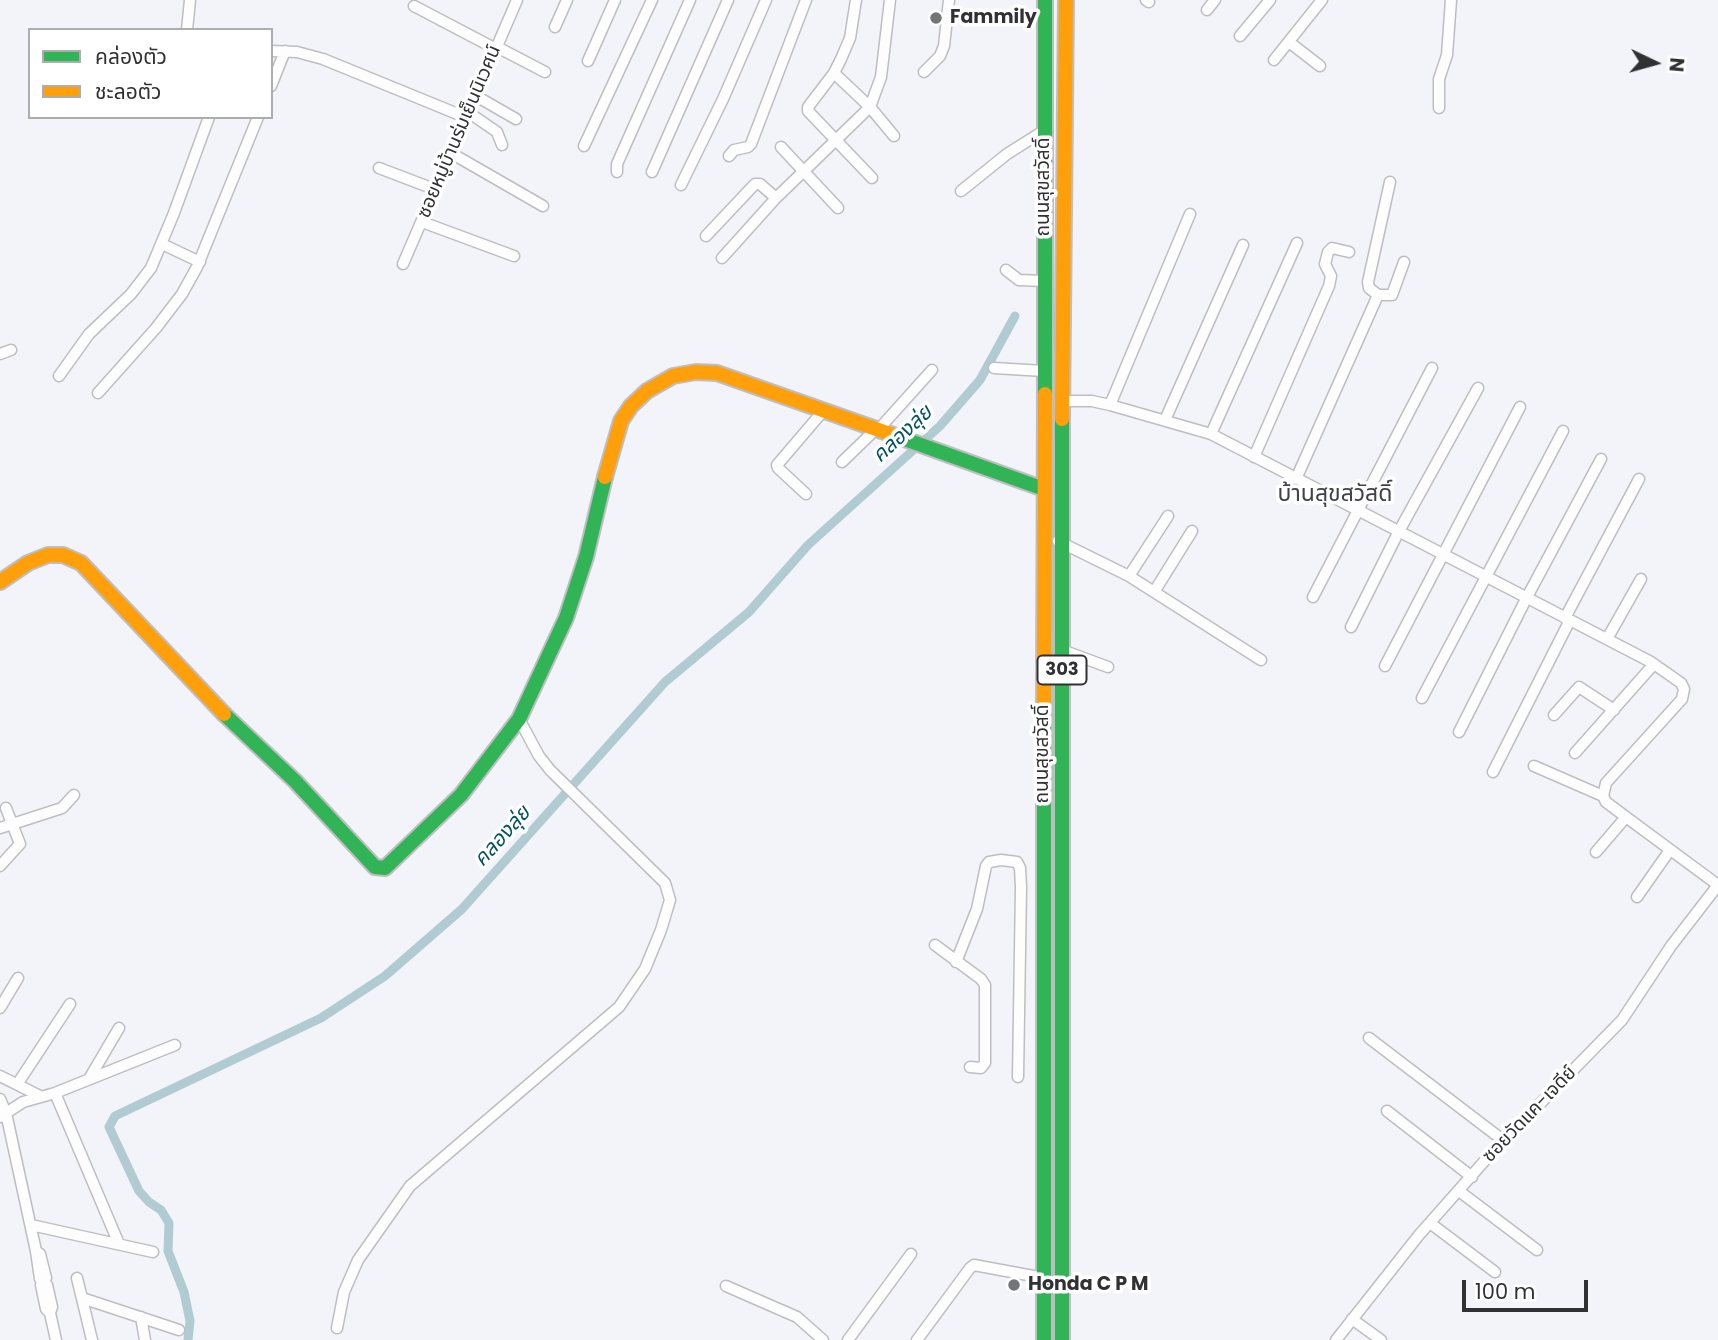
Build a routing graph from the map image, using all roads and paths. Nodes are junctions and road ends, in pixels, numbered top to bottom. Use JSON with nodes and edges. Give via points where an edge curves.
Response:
{"nodes":[{"id":1,"x":190,"y":0,"type":"edge"},
{"id":2,"x":517,"y":0,"type":"edge"},
{"id":3,"x":567,"y":0,"type":"edge"},
{"id":4,"x":615,"y":0,"type":"edge"},
{"id":5,"x":652,"y":0,"type":"edge"},
{"id":6,"x":690,"y":0,"type":"edge"},
{"id":7,"x":727,"y":0,"type":"edge"},
{"id":8,"x":766,"y":0,"type":"edge"},
{"id":9,"x":806,"y":0,"type":"edge"},
{"id":10,"x":856,"y":0,"type":"edge"},
{"id":11,"x":890,"y":0,"type":"edge"},
{"id":12,"x":949,"y":0,"type":"edge"},
{"id":13,"x":1045,"y":0,"type":"edge"},
{"id":14,"x":1066,"y":0,"type":"edge"},
{"id":15,"x":1215,"y":0,"type":"edge"},
{"id":16,"x":1270,"y":0,"type":"edge"},
{"id":17,"x":1322,"y":0,"type":"edge"},
{"id":18,"x":1451,"y":0,"type":"edge"},
{"id":19,"x":414,"y":6,"type":"dead end"},
{"id":20,"x":1207,"y":10,"type":"dead end"},
{"id":21,"x":555,"y":27,"type":"dead end"},
{"id":22,"x":187,"y":28,"type":"edge"},
{"id":23,"x":1240,"y":36,"type":"dead end"},
{"id":24,"x":1289,"y":42,"type":"junction"},
{"id":25,"x":497,"y":48,"type":"junction"},
{"id":26,"x":273,"y":51,"type":"edge"},
{"id":27,"x":285,"y":51,"type":"junction"},
{"id":28,"x":1274,"y":60,"type":"dead end"},
{"id":29,"x":588,"y":61,"type":"dead end"},
{"id":30,"x":1320,"y":66,"type":"dead end"},
{"id":31,"x":545,"y":72,"type":"dead end"},
{"id":32,"x":924,"y":72,"type":"dead end"},
{"id":33,"x":834,"y":73,"type":"junction"},
{"id":34,"x":273,"y":81,"type":"edge"},
{"id":35,"x":475,"y":96,"type":"junction"},
{"id":36,"x":870,"y":107,"type":"junction"},
{"id":37,"x":1439,"y":108,"type":"dead end"},
{"id":38,"x":467,"y":115,"type":"junction"},
{"id":39,"x":516,"y":118,"type":"dead end"},
{"id":40,"x":208,"y":119,"type":"edge"},
{"id":41,"x":257,"y":119,"type":"edge"},
{"id":42,"x":1045,"y":130,"type":"junction"},
{"id":43,"x":894,"y":136,"type":"dead end"},
{"id":44,"x":836,"y":140,"type":"junction"},
{"id":45,"x":502,"y":145,"type":"dead end"},
{"id":46,"x":584,"y":146,"type":"dead end"},
{"id":47,"x":781,"y":147,"type":"dead end"},
{"id":48,"x":451,"y":153,"type":"junction"},
{"id":49,"x":729,"y":156,"type":"dead end"},
{"id":50,"x":379,"y":168,"type":"dead end"},
{"id":51,"x":617,"y":172,"type":"dead end"},
{"id":52,"x":652,"y":172,"type":"dead end"},
{"id":53,"x":804,"y":172,"type":"junction"},
{"id":54,"x":872,"y":178,"type":"dead end"},
{"id":55,"x":1391,"y":182,"type":"dead end"},
{"id":56,"x":681,"y":185,"type":"dead end"},
{"id":57,"x":434,"y":189,"type":"junction"},
{"id":58,"x":961,"y":191,"type":"dead end"},
{"id":59,"x":776,"y":198,"type":"junction"},
{"id":60,"x":543,"y":206,"type":"dead end"},
{"id":61,"x":838,"y":208,"type":"dead end"},
{"id":62,"x":1190,"y":214,"type":"dead end"},
{"id":63,"x":422,"y":222,"type":"junction"},
{"id":64,"x":706,"y":236,"type":"dead end"},
{"id":65,"x":1297,"y":243,"type":"dead end"},
{"id":66,"x":162,"y":244,"type":"junction"},
{"id":67,"x":1243,"y":245,"type":"dead end"},
{"id":68,"x":1349,"y":252,"type":"dead end"},
{"id":69,"x":514,"y":256,"type":"dead end"},
{"id":70,"x":722,"y":258,"type":"dead end"},
{"id":71,"x":200,"y":262,"type":"junction"},
{"id":72,"x":1404,"y":262,"type":"dead end"},
{"id":73,"x":403,"y":264,"type":"dead end"},
{"id":74,"x":1006,"y":270,"type":"dead end"},
{"id":75,"x":1044,"y":281,"type":"junction"},
{"id":76,"x":1378,"y":295,"type":"junction"},
{"id":77,"x":994,"y":368,"type":"dead end"},
{"id":78,"x":1432,"y":368,"type":"dead end"},
{"id":79,"x":932,"y":370,"type":"dead end"},
{"id":80,"x":1044,"y":371,"type":"junction"},
{"id":81,"x":60,"y":376,"type":"dead end"},
{"id":82,"x":1478,"y":388,"type":"dead end"},
{"id":83,"x":98,"y":393,"type":"dead end"},
{"id":84,"x":1062,"y":401,"type":"junction"},
{"id":85,"x":1110,"y":405,"type":"junction"},
{"id":86,"x":1520,"y":407,"type":"dead end"},
{"id":87,"x":824,"y":410,"type":"junction"},
{"id":88,"x":1166,"y":420,"type":"junction"},
{"id":89,"x":877,"y":430,"type":"junction"},
{"id":90,"x":1563,"y":431,"type":"dead end"},
{"id":91,"x":1211,"y":435,"type":"junction"},
{"id":92,"x":1254,"y":457,"type":"junction"},
{"id":93,"x":1601,"y":459,"type":"dead end"},
{"id":94,"x":842,"y":462,"type":"dead end"},
{"id":95,"x":1296,"y":479,"type":"junction"},
{"id":96,"x":1639,"y":479,"type":"dead end"},
{"id":97,"x":1044,"y":489,"type":"junction"},
{"id":98,"x":806,"y":494,"type":"dead end"},
{"id":99,"x":1357,"y":511,"type":"junction"},
{"id":100,"x":1168,"y":516,"type":"dead end"},
{"id":101,"x":1192,"y":531,"type":"dead end"},
{"id":102,"x":1398,"y":533,"type":"junction"},
{"id":103,"x":1044,"y":537,"type":"junction"},
{"id":104,"x":1061,"y":542,"type":"junction"},
{"id":105,"x":1441,"y":555,"type":"junction"},
{"id":106,"x":1129,"y":576,"type":"junction"},
{"id":107,"x":1485,"y":578,"type":"junction"},
{"id":108,"x":1641,"y":579,"type":"dead end"},
{"id":109,"x":0,"y":582,"type":"edge"},
{"id":110,"x":1154,"y":592,"type":"junction"},
{"id":111,"x":1314,"y":597,"type":"dead end"},
{"id":112,"x":1527,"y":599,"type":"junction"},
{"id":113,"x":1567,"y":619,"type":"junction"},
{"id":114,"x":1351,"y":627,"type":"dead end"},
{"id":115,"x":1607,"y":639,"type":"junction"},
{"id":116,"x":1062,"y":650,"type":"junction"},
{"id":117,"x":1261,"y":660,"type":"dead end"},
{"id":118,"x":1654,"y":664,"type":"junction"},
{"id":119,"x":1385,"y":666,"type":"dead end"},
{"id":120,"x":1108,"y":667,"type":"dead end"},
{"id":121,"x":1422,"y":698,"type":"dead end"},
{"id":122,"x":1614,"y":710,"type":"junction"},
{"id":123,"x":1554,"y":715,"type":"dead end"},
{"id":124,"x":519,"y":719,"type":"junction"},
{"id":125,"x":1459,"y":732,"type":"dead end"},
{"id":126,"x":1576,"y":753,"type":"dead end"},
{"id":127,"x":1534,"y":766,"type":"dead end"},
{"id":128,"x":1493,"y":772,"type":"dead end"},
{"id":129,"x":74,"y":796,"type":"dead end"},
{"id":130,"x":1603,"y":796,"type":"junction"},
{"id":131,"x":6,"y":808,"type":"dead end"},
{"id":132,"x":1626,"y":817,"type":"junction"},
{"id":133,"x":13,"y":823,"type":"junction"},
{"id":134,"x":0,"y":828,"type":"edge"},
{"id":135,"x":1670,"y":850,"type":"junction"},
{"id":136,"x":1596,"y":852,"type":"dead end"},
{"id":137,"x":0,"y":866,"type":"edge"},
{"id":138,"x":1718,"y":885,"type":"edge"},
{"id":139,"x":1021,"y":887,"type":"junction"},
{"id":140,"x":1044,"y":887,"type":"junction"},
{"id":141,"x":1637,"y":897,"type":"dead end"},
{"id":142,"x":1021,"y":940,"type":"junction"},
{"id":143,"x":1044,"y":940,"type":"junction"},
{"id":144,"x":935,"y":945,"type":"dead end"},
{"id":145,"x":956,"y":962,"type":"junction"},
{"id":146,"x":18,"y":978,"type":"dead end"},
{"id":147,"x":1044,"y":989,"type":"junction"},
{"id":148,"x":1019,"y":990,"type":"junction"},
{"id":149,"x":70,"y":1004,"type":"dead end"},
{"id":150,"x":0,"y":1008,"type":"edge"},
{"id":151,"x":119,"y":1028,"type":"dead end"},
{"id":152,"x":1369,"y":1038,"type":"dead end"},
{"id":153,"x":175,"y":1045,"type":"dead end"},
{"id":154,"x":970,"y":1067,"type":"dead end"},
{"id":155,"x":0,"y":1076,"type":"edge"},
{"id":156,"x":1018,"y":1077,"type":"dead end"},
{"id":157,"x":89,"y":1079,"type":"junction"},
{"id":158,"x":19,"y":1083,"type":"junction"},
{"id":159,"x":55,"y":1093,"type":"junction"},
{"id":160,"x":40,"y":1096,"type":"junction"},
{"id":161,"x":0,"y":1098,"type":"edge"},
{"id":162,"x":1387,"y":1111,"type":"dead end"},
{"id":163,"x":3,"y":1115,"type":"edge"},
{"id":164,"x":1504,"y":1141,"type":"junction"},
{"id":165,"x":1472,"y":1177,"type":"junction"},
{"id":166,"x":1459,"y":1191,"type":"junction"},
{"id":167,"x":1430,"y":1223,"type":"junction"},
{"id":168,"x":31,"y":1225,"type":"junction"},
{"id":169,"x":119,"y":1244,"type":"junction"},
{"id":170,"x":1537,"y":1250,"type":"dead end"},
{"id":171,"x":153,"y":1252,"type":"dead end"},
{"id":172,"x":911,"y":1254,"type":"dead end"},
{"id":173,"x":1494,"y":1272,"type":"dead end"},
{"id":174,"x":77,"y":1278,"type":"dead end"},
{"id":175,"x":1044,"y":1278,"type":"junction"},
{"id":176,"x":726,"y":1286,"type":"dead end"},
{"id":177,"x":82,"y":1298,"type":"junction"},
{"id":178,"x":141,"y":1317,"type":"junction"},
{"id":179,"x":1352,"y":1319,"type":"junction"},
{"id":180,"x":337,"y":1328,"type":"dead end"},
{"id":181,"x":179,"y":1330,"type":"dead end"},
{"id":182,"x":56,"y":1340,"type":"edge"},
{"id":183,"x":92,"y":1340,"type":"edge"},
{"id":184,"x":145,"y":1340,"type":"edge"},
{"id":185,"x":823,"y":1340,"type":"edge"},
{"id":186,"x":848,"y":1340,"type":"edge"},
{"id":187,"x":917,"y":1340,"type":"edge"},
{"id":188,"x":1044,"y":1340,"type":"edge"},
{"id":189,"x":1062,"y":1340,"type":"edge"},
{"id":190,"x":1336,"y":1340,"type":"edge"},
{"id":191,"x":1381,"y":1340,"type":"edge"}],
"edges":[{"from":1,"to":22,"type":"street"},
{"from":2,"to":25,"type":"street","name":"ซอยหมู่บ้านร่มเย็นนิเวศน์"},
{"from":3,"to":21,"type":"street"},
{"from":4,"to":29,"type":"street"},
{"from":5,"to":46,"type":"street"},
{"from":6,"to":51,"type":"street"},
{"from":7,"to":52,"type":"street"},
{"from":8,"to":56,"type":"street"},
{"from":9,"to":49,"type":"street","via":[[751,144]]},
{"from":10,"to":33,"type":"street","via":[[850,38]]},
{"from":11,"to":36,"type":"street","via":[[881,77]]},
{"from":12,"to":32,"type":"street","via":[[944,46]]},
{"from":13,"to":42,"type":"main road","name":"ถนนสุขสวัสดิ์","number":"303"},
{"from":14,"to":84,"type":"main road","name":"ถนนสุขสวัสดิ์","number":"303"},
{"from":15,"to":20,"type":"street"},
{"from":16,"to":23,"type":"street"},
{"from":17,"to":24,"type":"street"},
{"from":18,"to":37,"type":"street"},
{"from":19,"to":25,"type":"street"},
{"from":24,"to":28,"type":"street"},
{"from":24,"to":30,"type":"street"},
{"from":25,"to":31,"type":"street"},
{"from":25,"to":35,"type":"street","name":"ซอยหมู่บ้านร่มเย็นนิเวศน์"},
{"from":26,"to":27,"type":"street"},
{"from":27,"to":34,"type":"street"},
{"from":27,"to":38,"type":"street","via":[[323,59]]},
{"from":33,"to":36,"type":"street"},
{"from":33,"to":44,"type":"street","via":[[808,111]]},
{"from":35,"to":38,"type":"street","name":"ซอยหมู่บ้านร่มเย็นนิเวศน์"},
{"from":35,"to":39,"type":"street"},
{"from":36,"to":43,"type":"street"},
{"from":36,"to":44,"type":"street"},
{"from":38,"to":45,"type":"street","via":[[497,132]]},
{"from":38,"to":48,"type":"street","name":"ซอยหมู่บ้านร่มเย็นนิเวศน์"},
{"from":40,"to":66,"type":"street"},
{"from":41,"to":71,"type":"street"},
{"from":42,"to":58,"type":"street"},
{"from":42,"to":75,"type":"main road","name":"ถนนสุขสวัสดิ์","number":"303"},
{"from":44,"to":53,"type":"street"},
{"from":44,"to":54,"type":"street"},
{"from":47,"to":53,"type":"street"},
{"from":48,"to":57,"type":"street","name":"ซอยหมู่บ้านร่มเย็นนิเวศน์"},
{"from":48,"to":60,"type":"street"},
{"from":50,"to":57,"type":"street"},
{"from":53,"to":59,"type":"street"},
{"from":53,"to":61,"type":"street"},
{"from":55,"to":76,"type":"street","via":[[1368,282]]},
{"from":57,"to":63,"type":"street","name":"ซอยหมู่บ้านร่มเย็นนิเวศน์"},
{"from":59,"to":64,"type":"street","via":[[755,184]]},
{"from":59,"to":70,"type":"street"},
{"from":62,"to":85,"type":"street"},
{"from":63,"to":69,"type":"street"},
{"from":63,"to":73,"type":"street","name":"ซอยหมู่บ้านร่มเย็นนิเวศน์"},
{"from":65,"to":91,"type":"street"},
{"from":66,"to":71,"type":"street"},
{"from":66,"to":81,"type":"street","via":[[143,281],[89,334]]},
{"from":67,"to":88,"type":"street"},
{"from":68,"to":92,"type":"street","via":[[1332,248],[1328,252],[1329,286]]},
{"from":71,"to":83,"type":"street","via":[[171,310]]},
{"from":72,"to":76,"type":"street","via":[[1392,295]]},
{"from":74,"to":75,"type":"street","via":[[1020,280]]},
{"from":75,"to":80,"type":"main road","name":"ถนนสุขสวัสดิ์","number":"303"},
{"from":76,"to":95,"type":"street"},
{"from":77,"to":80,"type":"street"},
{"from":78,"to":99,"type":"street"},
{"from":79,"to":89,"type":"street"},
{"from":80,"to":97,"type":"main road","name":"ถนนสุขสวัสดิ์","number":"303"},
{"from":82,"to":102,"type":"street"},
{"from":84,"to":85,"type":"street"},
{"from":84,"to":104,"type":"main road","name":"ถนนสุขสวัสดิ์","number":"303"},
{"from":85,"to":88,"type":"street"},
{"from":86,"to":105,"type":"street"},
{"from":87,"to":89,"type":"main road"},
{"from":87,"to":98,"type":"street","via":[[777,465]]},
{"from":87,"to":124,"type":"main road","via":[[742,380],[696,372],[673,376],[631,406],[611,451],[566,618]]},
{"from":88,"to":91,"type":"street"},
{"from":89,"to":94,"type":"street"},
{"from":89,"to":97,"type":"main road"},
{"from":90,"to":107,"type":"street"},
{"from":91,"to":92,"type":"street"},
{"from":92,"to":95,"type":"street"},
{"from":93,"to":112,"type":"street"},
{"from":95,"to":99,"type":"street"},
{"from":96,"to":113,"type":"street"},
{"from":97,"to":103,"type":"main road","name":"ถนนสุขสวัสดิ์","number":"303"},
{"from":99,"to":102,"type":"street"},
{"from":99,"to":111,"type":"street"},
{"from":100,"to":106,"type":"street"},
{"from":101,"to":110,"type":"street"},
{"from":102,"to":105,"type":"street"},
{"from":102,"to":114,"type":"street"},
{"from":103,"to":104,"type":"street"},
{"from":103,"to":140,"type":"main road","name":"ถนนสุขสวัสดิ์","number":"303"},
{"from":104,"to":106,"type":"street"},
{"from":104,"to":116,"type":"main road","name":"ถนนสุขสวัสดิ์","number":"303"},
{"from":105,"to":107,"type":"street"},
{"from":105,"to":119,"type":"street"},
{"from":106,"to":110,"type":"street"},
{"from":107,"to":112,"type":"street"},
{"from":107,"to":121,"type":"street"},
{"from":108,"to":115,"type":"street"},
{"from":109,"to":124,"type":"main road","via":[[48,555],[63,555],[81,564],[380,869],[461,795]]},
{"from":110,"to":117,"type":"street"},
{"from":112,"to":113,"type":"street"},
{"from":112,"to":125,"type":"street"},
{"from":113,"to":115,"type":"street"},
{"from":113,"to":128,"type":"street"},
{"from":115,"to":118,"type":"street"},
{"from":116,"to":120,"type":"street"},
{"from":116,"to":189,"type":"main road","name":"ถนนสุขสวัสดิ์","number":"303"},
{"from":118,"to":122,"type":"street"},
{"from":118,"to":130,"type":"street","via":[[1681,684],[1684,694],[1606,783]]},
{"from":122,"to":123,"type":"street","via":[[1579,687]]},
{"from":122,"to":126,"type":"street"},
{"from":124,"to":180,"type":"street","via":[[550,770],[665,883],[670,900],[645,969],[619,1007],[410,1186],[358,1261],[344,1292]]},
{"from":127,"to":130,"type":"street"},
{"from":129,"to":133,"type":"street","via":[[62,808]]},
{"from":130,"to":132,"type":"street"},
{"from":131,"to":133,"type":"street"},
{"from":132,"to":135,"type":"street"},
{"from":132,"to":136,"type":"street"},
{"from":133,"to":134,"type":"street"},
{"from":133,"to":137,"type":"street","via":[[20,844]]},
{"from":135,"to":138,"type":"street"},
{"from":135,"to":141,"type":"street"},
{"from":138,"to":164,"type":"street","name":"ซอยวัดแค-เจดีย์","via":[[1622,1020]]},
{"from":139,"to":140,"type":"street"},
{"from":139,"to":142,"type":"street"},
{"from":139,"to":145,"type":"street","via":[[1017,862],[989,862]]},
{"from":140,"to":143,"type":"main road","name":"ถนนสุขสวัสดิ์","number":"303"},
{"from":142,"to":143,"type":"street"},
{"from":142,"to":148,"type":"street"},
{"from":143,"to":147,"type":"main road","name":"ถนนสุขสวัสดิ์","number":"303"},
{"from":144,"to":145,"type":"street"},
{"from":145,"to":154,"type":"street","via":[[985,985],[985,1063],[981,1068]]},
{"from":146,"to":150,"type":"street"},
{"from":147,"to":148,"type":"street"},
{"from":147,"to":175,"type":"main road","name":"ถนนสุขสวัสดิ์","number":"303"},
{"from":148,"to":156,"type":"street"},
{"from":149,"to":158,"type":"street"},
{"from":151,"to":157,"type":"street"},
{"from":152,"to":164,"type":"street"},
{"from":153,"to":157,"type":"street"},
{"from":155,"to":158,"type":"street"},
{"from":157,"to":159,"type":"street"},
{"from":158,"to":160,"type":"street"},
{"from":159,"to":160,"type":"street"},
{"from":159,"to":169,"type":"street"},
{"from":160,"to":163,"type":"street"},
{"from":161,"to":163,"type":"street"},
{"from":162,"to":165,"type":"street"},
{"from":163,"to":168,"type":"street"},
{"from":164,"to":165,"type":"street","name":"ซอยวัดแค-เจดีย์"},
{"from":165,"to":166,"type":"street","name":"ซอยวัดแค-เจดีย์"},
{"from":166,"to":167,"type":"street","name":"ซอยวัดแค-เจดีย์"},
{"from":166,"to":170,"type":"street"},
{"from":167,"to":173,"type":"street"},
{"from":167,"to":179,"type":"street","name":"ซอยวัดแค-เจดีย์"},
{"from":168,"to":169,"type":"street"},
{"from":168,"to":182,"type":"street"},
{"from":169,"to":171,"type":"street"},
{"from":172,"to":186,"type":"street"},
{"from":174,"to":177,"type":"street"},
{"from":175,"to":187,"type":"street","via":[[974,1265]]},
{"from":175,"to":188,"type":"main road","name":"ถนนสุขสวัสดิ์","number":"303"},
{"from":176,"to":185,"type":"street","via":[[797,1317]]},
{"from":177,"to":178,"type":"street"},
{"from":177,"to":183,"type":"street"},
{"from":178,"to":181,"type":"street"},
{"from":178,"to":184,"type":"street"},
{"from":179,"to":190,"type":"street","name":"ซอยวัดแค-เจดีย์"},
{"from":179,"to":191,"type":"street"}]}
